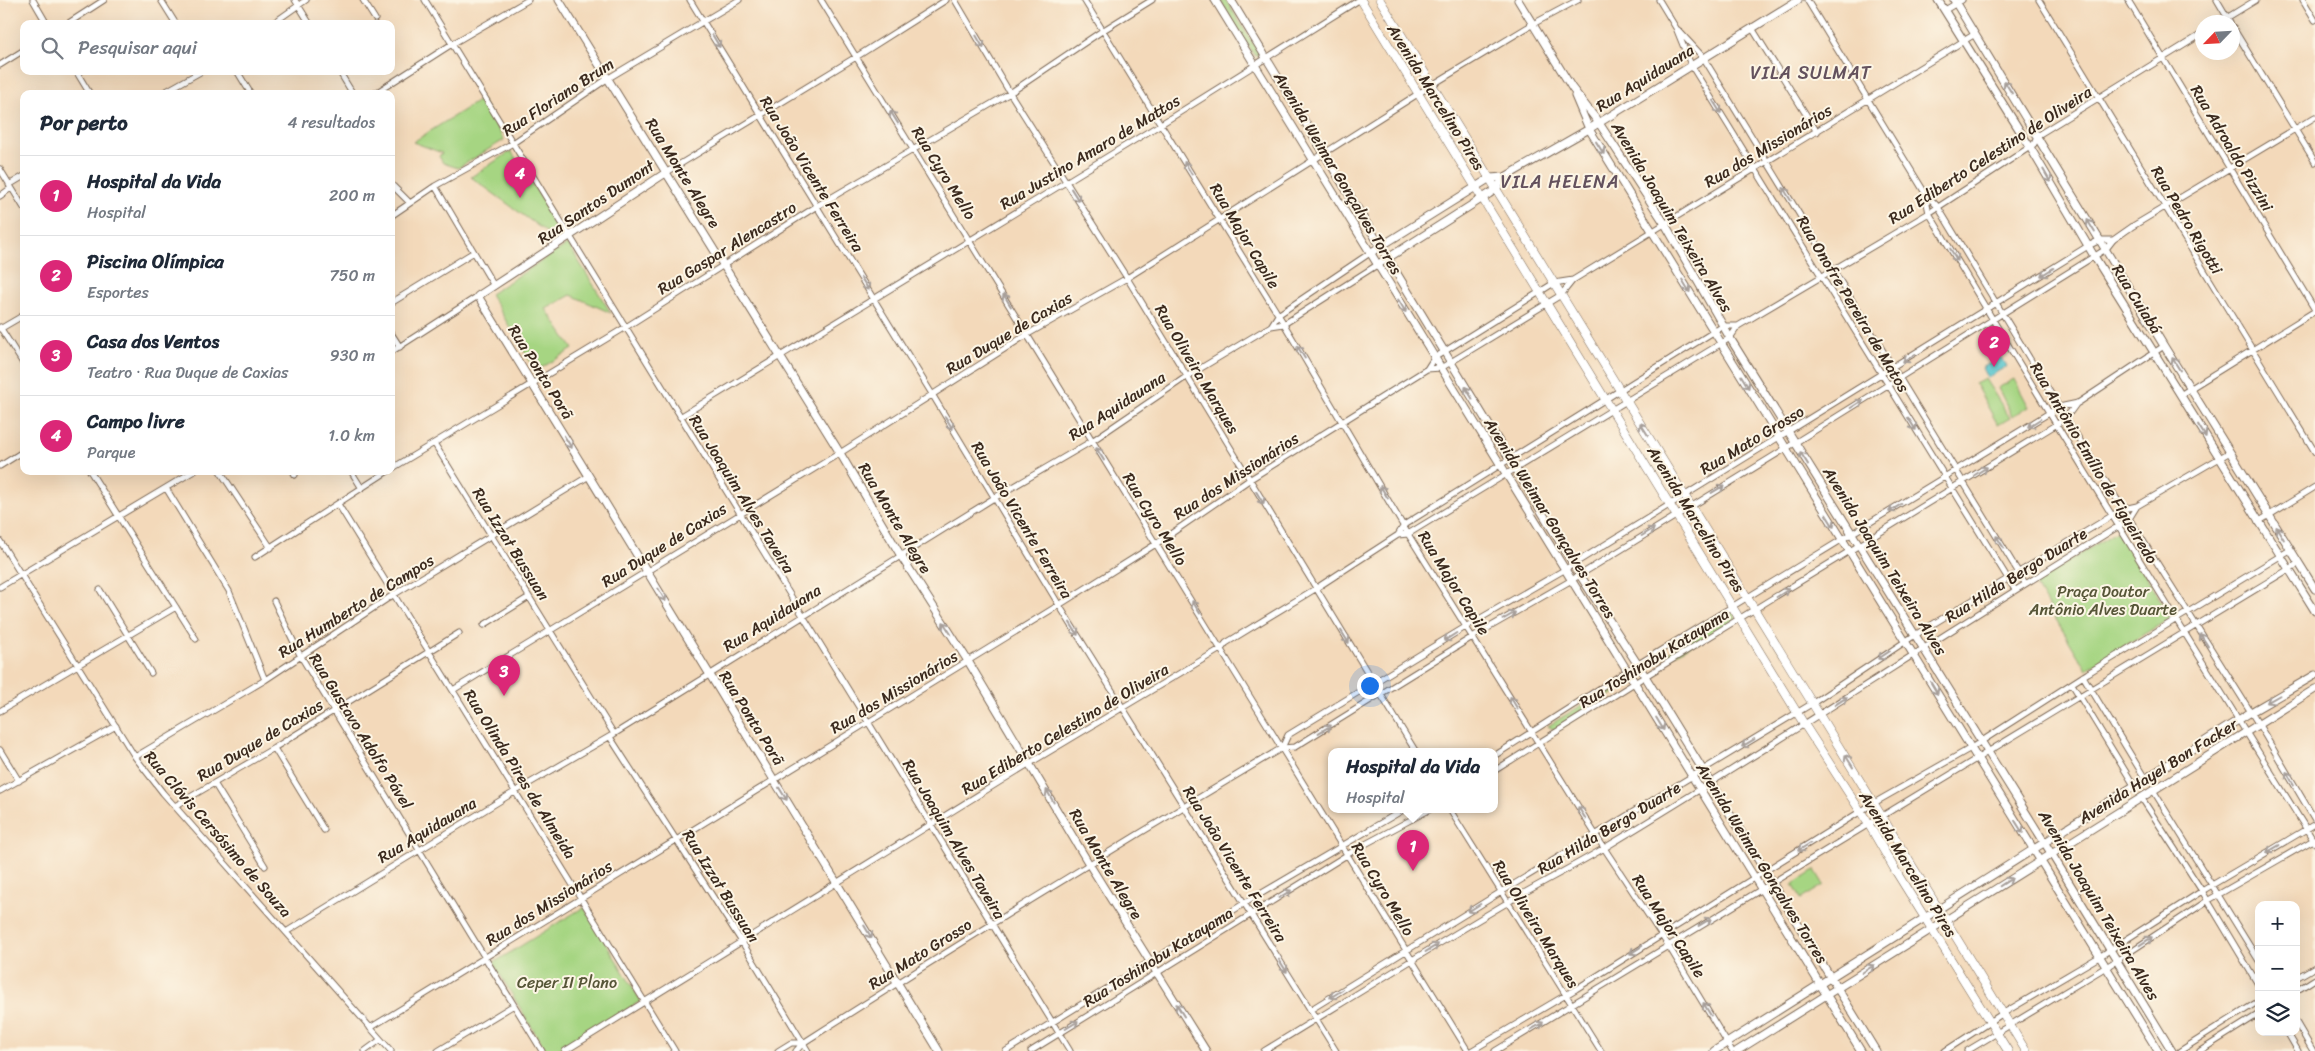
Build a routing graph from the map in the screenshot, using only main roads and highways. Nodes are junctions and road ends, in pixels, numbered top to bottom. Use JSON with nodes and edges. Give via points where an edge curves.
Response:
{"nodes":[{"id":1,"x":559,"y":0,"type":"edge"},
{"id":2,"x":1215,"y":0,"type":"edge"},
{"id":3,"x":1231,"y":0,"type":"edge"},
{"id":4,"x":1360,"y":0,"type":"edge"},
{"id":5,"x":1380,"y":0,"type":"edge"},
{"id":6,"x":1518,"y":0,"type":"edge"},
{"id":7,"x":1798,"y":0,"type":"edge"},
{"id":8,"x":1938,"y":0,"type":"edge"},
{"id":9,"x":1957,"y":1,"type":"edge"},
{"id":10,"x":1572,"y":88,"type":"junction"},
{"id":11,"x":1599,"y":123,"type":"junction"},
{"id":12,"x":1588,"y":129,"type":"junction"},
{"id":13,"x":666,"y":172,"type":"junction"},
{"id":14,"x":1505,"y":177,"type":"junction"},
{"id":15,"x":1490,"y":178,"type":"junction"},
{"id":16,"x":1476,"y":188,"type":"junction"},
{"id":17,"x":1496,"y":189,"type":"junction"},
{"id":18,"x":1483,"y":198,"type":"junction"},
{"id":19,"x":1428,"y":217,"type":"junction"},
{"id":20,"x":1435,"y":229,"type":"junction"},
{"id":21,"x":1380,"y":247,"type":"junction"},
{"id":22,"x":1370,"y":254,"type":"junction"},
{"id":23,"x":1387,"y":259,"type":"junction"},
{"id":24,"x":1377,"y":265,"type":"junction"},
{"id":25,"x":478,"y":296,"type":"joint"},
{"id":26,"x":2315,"y":588,"type":"edge"},
{"id":27,"x":2304,"y":594,"type":"junction"},
{"id":28,"x":2315,"y":612,"type":"edge"},
{"id":29,"x":2315,"y":675,"type":"edge"},
{"id":30,"x":2315,"y":689,"type":"edge"},
{"id":31,"x":2045,"y":843,"type":"junction"},
{"id":32,"x":2033,"y":850,"type":"junction"},
{"id":33,"x":2052,"y":853,"type":"junction"},
{"id":34,"x":2040,"y":860,"type":"junction"},
{"id":35,"x":1938,"y":910,"type":"junction"},
{"id":36,"x":1925,"y":918,"type":"junction"},
{"id":37,"x":1946,"y":922,"type":"junction"},
{"id":38,"x":1932,"y":929,"type":"junction"},
{"id":39,"x":1830,"y":977,"type":"junction"},
{"id":40,"x":1820,"y":983,"type":"junction"},
{"id":41,"x":1837,"y":989,"type":"junction"},
{"id":42,"x":1827,"y":995,"type":"junction"},
{"id":43,"x":940,"y":1051,"type":"edge"},
{"id":44,"x":1206,"y":1051,"type":"edge"},
{"id":45,"x":1714,"y":1051,"type":"edge"},
{"id":46,"x":1737,"y":1051,"type":"edge"},
{"id":47,"x":1861,"y":1051,"type":"edge"},
{"id":48,"x":1876,"y":1051,"type":"edge"},
{"id":49,"x":2008,"y":1051,"type":"edge"},
{"id":50,"x":2026,"y":1051,"type":"edge"},
{"id":51,"x":2158,"y":1051,"type":"edge"},
{"id":52,"x":2172,"y":1051,"type":"edge"}],
"edges":[{"from":1,"to":13,"type":"main road","name":"Rua Monte Alegre"},
{"from":2,"to":22,"type":"main road","name":"Avenida Weimar Gonçalves Torres"},
{"from":3,"to":21,"type":"main road","name":"Avenida Weimar Gonçalves Torres"},
{"from":4,"to":16,"type":"main road","name":"Avenida Marcelino Pires"},
{"from":5,"to":15,"type":"main road","name":"Avenida Marcelino Pires"},
{"from":6,"to":10,"type":"main road","name":"Avenida Joaquim Teixeira Alves"},
{"from":7,"to":11,"type":"main road","name":"Rua Aquidauana"},
{"from":8,"to":27,"type":"main road","name":"Rua Cuiabá","one_way":true},
{"from":26,"to":9,"type":"main road","name":"Rua Cuiabá","one_way":true,"via":[[2164,346]]},
{"from":10,"to":11,"type":"main road","name":"Avenida Joaquim Teixeira Alves"},
{"from":10,"to":12,"type":"main road","name":"Avenida Joaquim Teixeira Alves"},
{"from":11,"to":12,"type":"main road","name":"Rua Aquidauana"},
{"from":31,"to":11,"type":"main road","name":"Avenida Joaquim Teixeira Alves","one_way":true,"via":[[1730,338],[1665,224]]},
{"from":12,"to":14,"type":"main road","name":"Rua Aquidauana"},
{"from":12,"to":32,"type":"main road","name":"Avenida Joaquim Teixeira Alves","one_way":true},
{"from":13,"to":25,"type":"main road","name":"Rua Santos Dumont"},
{"from":44,"to":13,"type":"main road","name":"Rua Monte Alegre","one_way":true},
{"from":14,"to":15,"type":"main road","name":"Rua Aquidauana"},
{"from":14,"to":17,"type":"main road","name":"Rua Aquidauana"},
{"from":15,"to":16,"type":"main road","name":"Rua Aquidauana"},
{"from":15,"to":17,"type":"main road","name":"Avenida Marcelino Pires"},
{"from":16,"to":18,"type":"main road","name":"Avenida Marcelino Pires"},
{"from":16,"to":19,"type":"main road","name":"Rua Aquidauana"},
{"from":17,"to":18,"type":"main road","name":"Rua Aquidauana"},
{"from":35,"to":17,"type":"main road","name":"Avenida Marcelino Pires","one_way":true},
{"from":18,"to":20,"type":"main road","name":"Rua Aquidauana"},
{"from":18,"to":36,"type":"main road","name":"Avenida Marcelino Pires"},
{"from":19,"to":20,"type":"main road"},
{"from":19,"to":21,"type":"main road","name":"Rua Aquidauana"},
{"from":20,"to":23,"type":"main road","name":"Rua Aquidauana"},
{"from":21,"to":22,"type":"main road","name":"Rua Aquidauana"},
{"from":21,"to":23,"type":"main road","name":"Avenida Weimar Gonçalves Torres"},
{"from":22,"to":24,"type":"main road","name":"Avenida Weimar Gonçalves Torres"},
{"from":23,"to":24,"type":"main road","name":"Rua Aquidauana"},
{"from":39,"to":23,"type":"main road","name":"Avenida Weimar Gonçalves Torres","one_way":true},
{"from":24,"to":40,"type":"main road","name":"Avenida Weimar Gonçalves Torres","one_way":true},
{"from":25,"to":43,"type":"main road","name":"Rua Ponta Porã","one_way":true},
{"from":26,"to":27,"type":"main road"},
{"from":27,"to":28,"type":"main road","name":"Rua Cuiabá"},
{"from":29,"to":31,"type":"main road","name":"Avenida Hayel Bon Facker","one_way":true},
{"from":30,"to":33,"type":"main road","name":"Avenida Hayel Bon Facker"},
{"from":31,"to":32,"type":"main road","name":"Avenida Hayel Bon Facker"},
{"from":31,"to":33,"type":"main road","name":"Avenida Joaquim Teixeira Alves"},
{"from":32,"to":34,"type":"main road","name":"Avenida Joaquim Teixeira Alves"},
{"from":32,"to":35,"type":"main road","name":"Avenida Hayel Bon Facker"},
{"from":33,"to":34,"type":"main road","name":"Avenida Hayel Bon Facker"},
{"from":33,"to":52,"type":"main road","name":"Avenida Joaquim Teixeira Alves"},
{"from":37,"to":34,"type":"main road","name":"Avenida Hayel Bon Facker","one_way":true},
{"from":34,"to":51,"type":"main road","name":"Avenida Joaquim Teixeira Alves"},
{"from":35,"to":36,"type":"main road","name":"Avenida Hayel Bon Facker"},
{"from":35,"to":37,"type":"main road","name":"Avenida Marcelino Pires"},
{"from":36,"to":38,"type":"main road","name":"Avenida Marcelino Pires"},
{"from":36,"to":39,"type":"main road","name":"Avenida Hayel Bon Facker"},
{"from":37,"to":38,"type":"main road","name":"Avenida Hayel Bon Facker"},
{"from":37,"to":50,"type":"main road","name":"Avenida Marcelino Pires"},
{"from":41,"to":38,"type":"main road","name":"Avenida Hayel Bon Facker","one_way":true},
{"from":38,"to":49,"type":"main road","name":"Avenida Marcelino Pires"},
{"from":39,"to":40,"type":"main road","name":"Avenida Hayel Bon Facker"},
{"from":39,"to":41,"type":"main road","name":"Avenida Weimar Gonçalves Torres"},
{"from":40,"to":42,"type":"main road","name":"Avenida Weimar Gonçalves Torres"},
{"from":40,"to":45,"type":"main road","name":"Avenida Hayel Bon Facker"},
{"from":41,"to":42,"type":"main road","name":"Avenida Hayel Bon Facker"},
{"from":41,"to":48,"type":"main road","name":"Avenida Weimar Gonçalves Torres"},
{"from":42,"to":46,"type":"main road","name":"Avenida Hayel Bon Facker"},
{"from":42,"to":47,"type":"main road","name":"Avenida Weimar Gonçalves Torres"}]}
